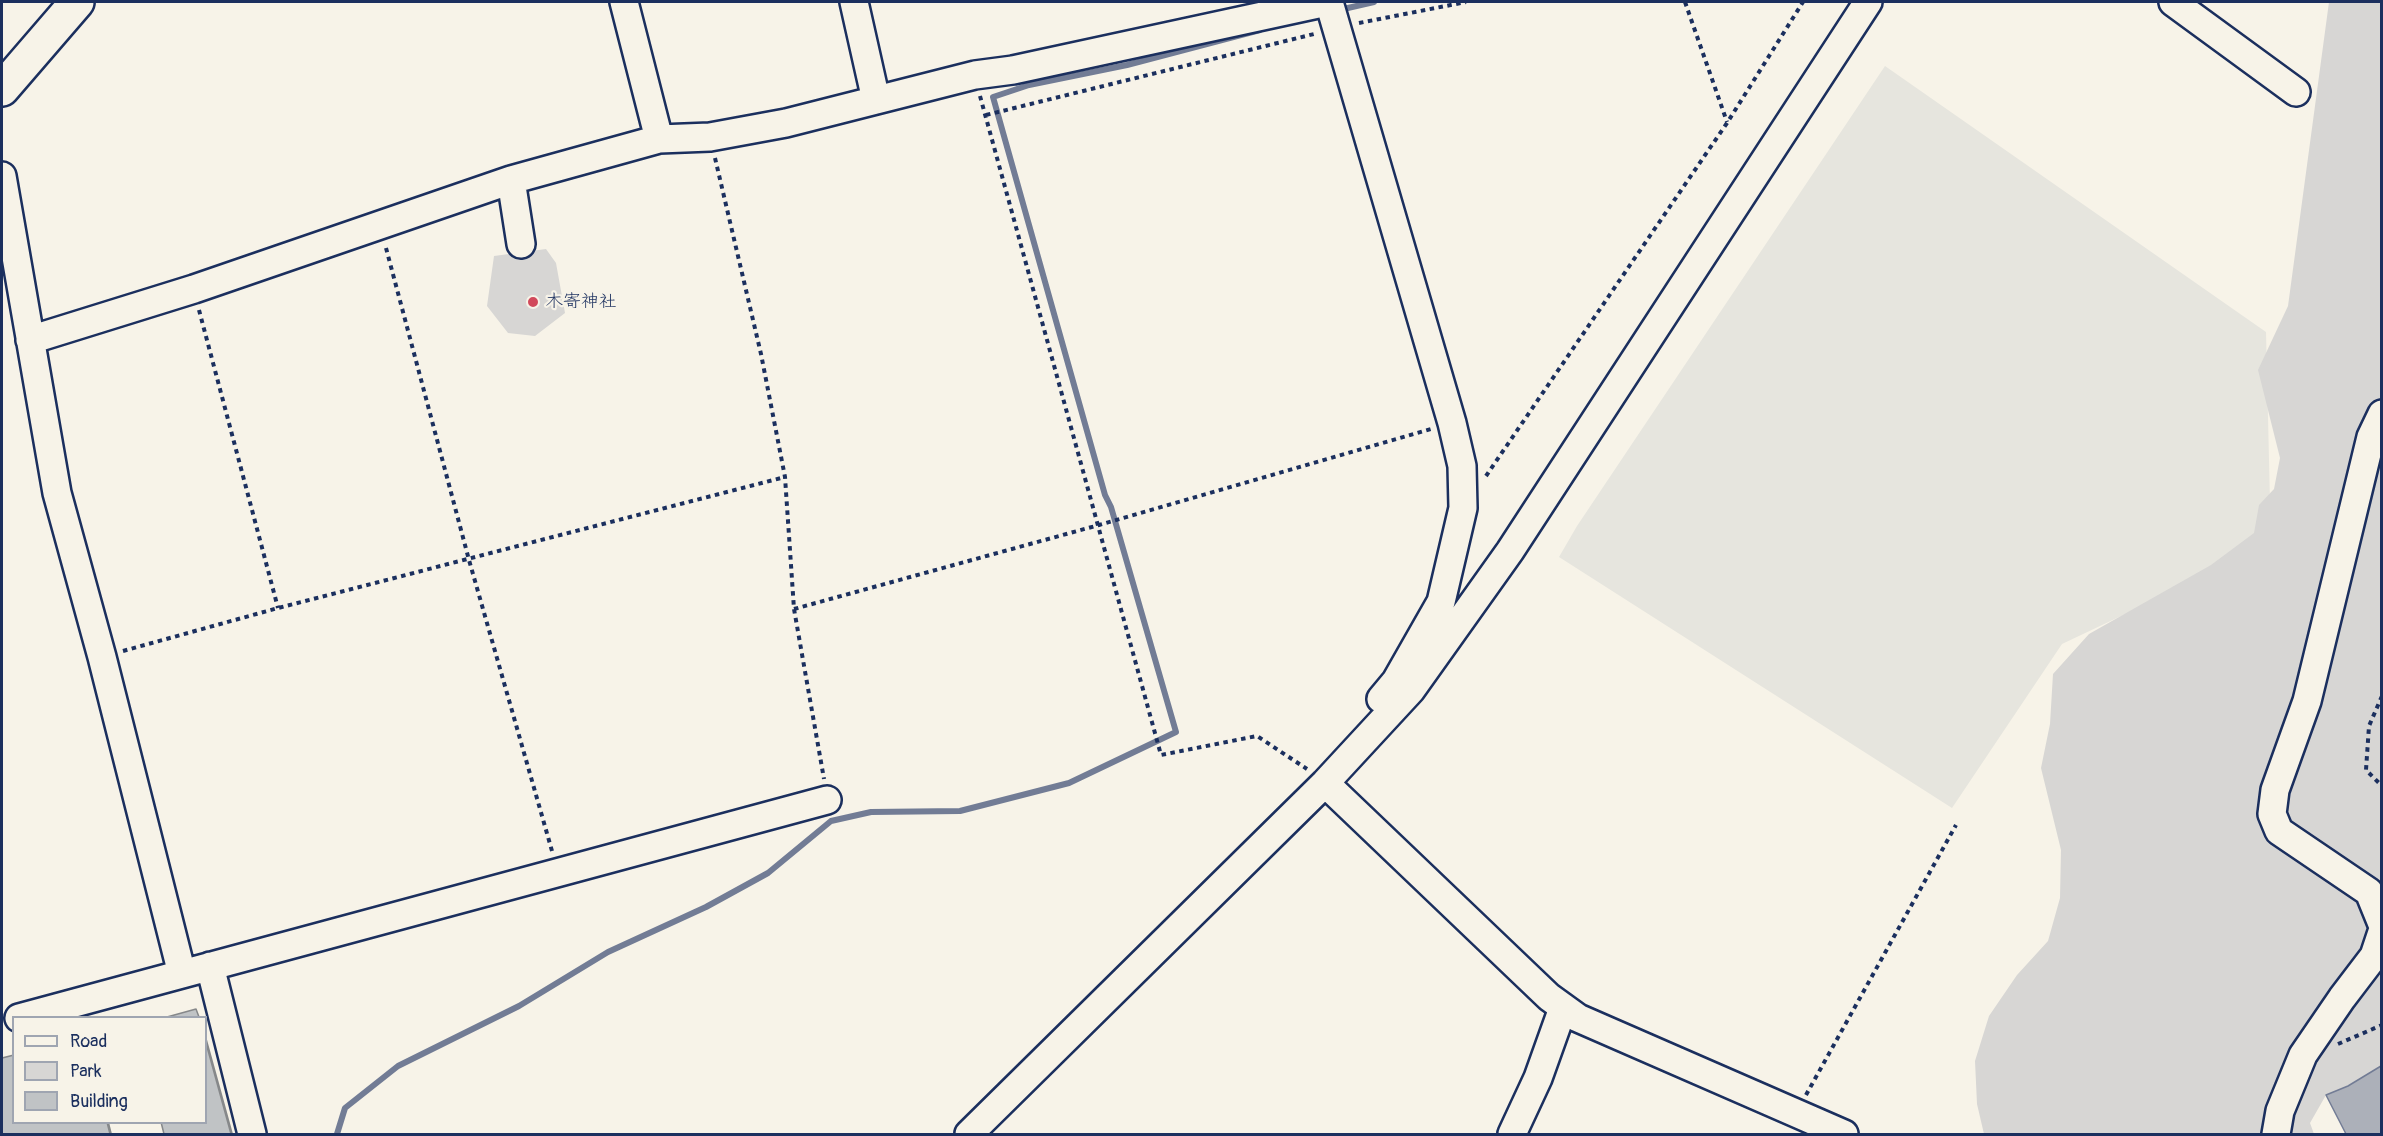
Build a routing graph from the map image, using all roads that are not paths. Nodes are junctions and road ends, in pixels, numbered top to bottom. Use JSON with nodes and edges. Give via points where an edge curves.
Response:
{"nodes":[{"id":1,"x":77,"y":2,"type":"edge"},
{"id":2,"x":624,"y":2,"type":"edge"},
{"id":3,"x":854,"y":2,"type":"edge"},
{"id":4,"x":1328,"y":2,"type":"edge"},
{"id":5,"x":1868,"y":2,"type":"edge"},
{"id":6,"x":2173,"y":2,"type":"edge"},
{"id":7,"x":2,"y":89,"type":"edge"},
{"id":8,"x":2296,"y":92,"type":"dead end"},
{"id":9,"x":876,"y":99,"type":"junction"},
{"id":10,"x":659,"y":139,"type":"junction"},
{"id":11,"x":2,"y":176,"type":"edge"},
{"id":12,"x":511,"y":180,"type":"junction"},
{"id":13,"x":521,"y":244,"type":"dead end"},
{"id":14,"x":30,"y":340,"type":"junction"},
{"id":15,"x":2382,"y":414,"type":"edge"},
{"id":16,"x":1371,"y":732,"type":"junction"},
{"id":17,"x":1325,"y":783,"type":"junction"},
{"id":18,"x":827,"y":800,"type":"road end"},
{"id":19,"x":2382,"y":924,"type":"edge"},
{"id":20,"x":2382,"y":932,"type":"edge"},
{"id":21,"x":210,"y":966,"type":"junction"},
{"id":22,"x":182,"y":974,"type":"junction"},
{"id":23,"x":1563,"y":1008,"type":"junction"},
{"id":24,"x":24,"y":1016,"type":"edge"},
{"id":25,"x":1789,"y":1124,"type":"edge"},
{"id":26,"x":252,"y":1134,"type":"edge"},
{"id":27,"x":969,"y":1134,"type":"edge"},
{"id":28,"x":1512,"y":1134,"type":"edge"},
{"id":29,"x":1844,"y":1134,"type":"edge"},
{"id":30,"x":2277,"y":1134,"type":"edge"}],
"edges":[{"from":1,"to":7,"type":"main road"},
{"from":2,"to":10,"type":"street"},
{"from":3,"to":9,"type":"street"},
{"from":4,"to":9,"type":"street"},
{"from":4,"to":16,"type":"street","via":[[1462,466],[1463,508],[1441,602],[1396,681],[1364,721]]},
{"from":5,"to":16,"type":"street","via":[[1510,551],[1411,690]]},
{"from":6,"to":8,"type":"street"},
{"from":9,"to":10,"type":"street","via":[[786,123],[710,137]]},
{"from":10,"to":12,"type":"street"},
{"from":11,"to":14,"type":"street"},
{"from":12,"to":13,"type":"street"},
{"from":12,"to":14,"type":"street","via":[[194,289]]},
{"from":14,"to":22,"type":"street","via":[[57,492]]},
{"from":15,"to":19,"type":"street","via":[[2371,437],[2307,701],[2275,790],[2272,814],[2279,831],[2369,892]]},
{"from":16,"to":17,"type":"street"},
{"from":17,"to":23,"type":"street"},
{"from":17,"to":27,"type":"street"},
{"from":18,"to":21,"type":"street"},
{"from":20,"to":30,"type":"street","via":[[2374,956],[2303,1055],[2280,1111]]},
{"from":21,"to":22,"type":"street"},
{"from":21,"to":26,"type":"street"},
{"from":22,"to":24,"type":"street"},
{"from":23,"to":25,"type":"street"},
{"from":23,"to":28,"type":"street","via":[[1538,1078]]},
{"from":25,"to":29,"type":"street"}]}
